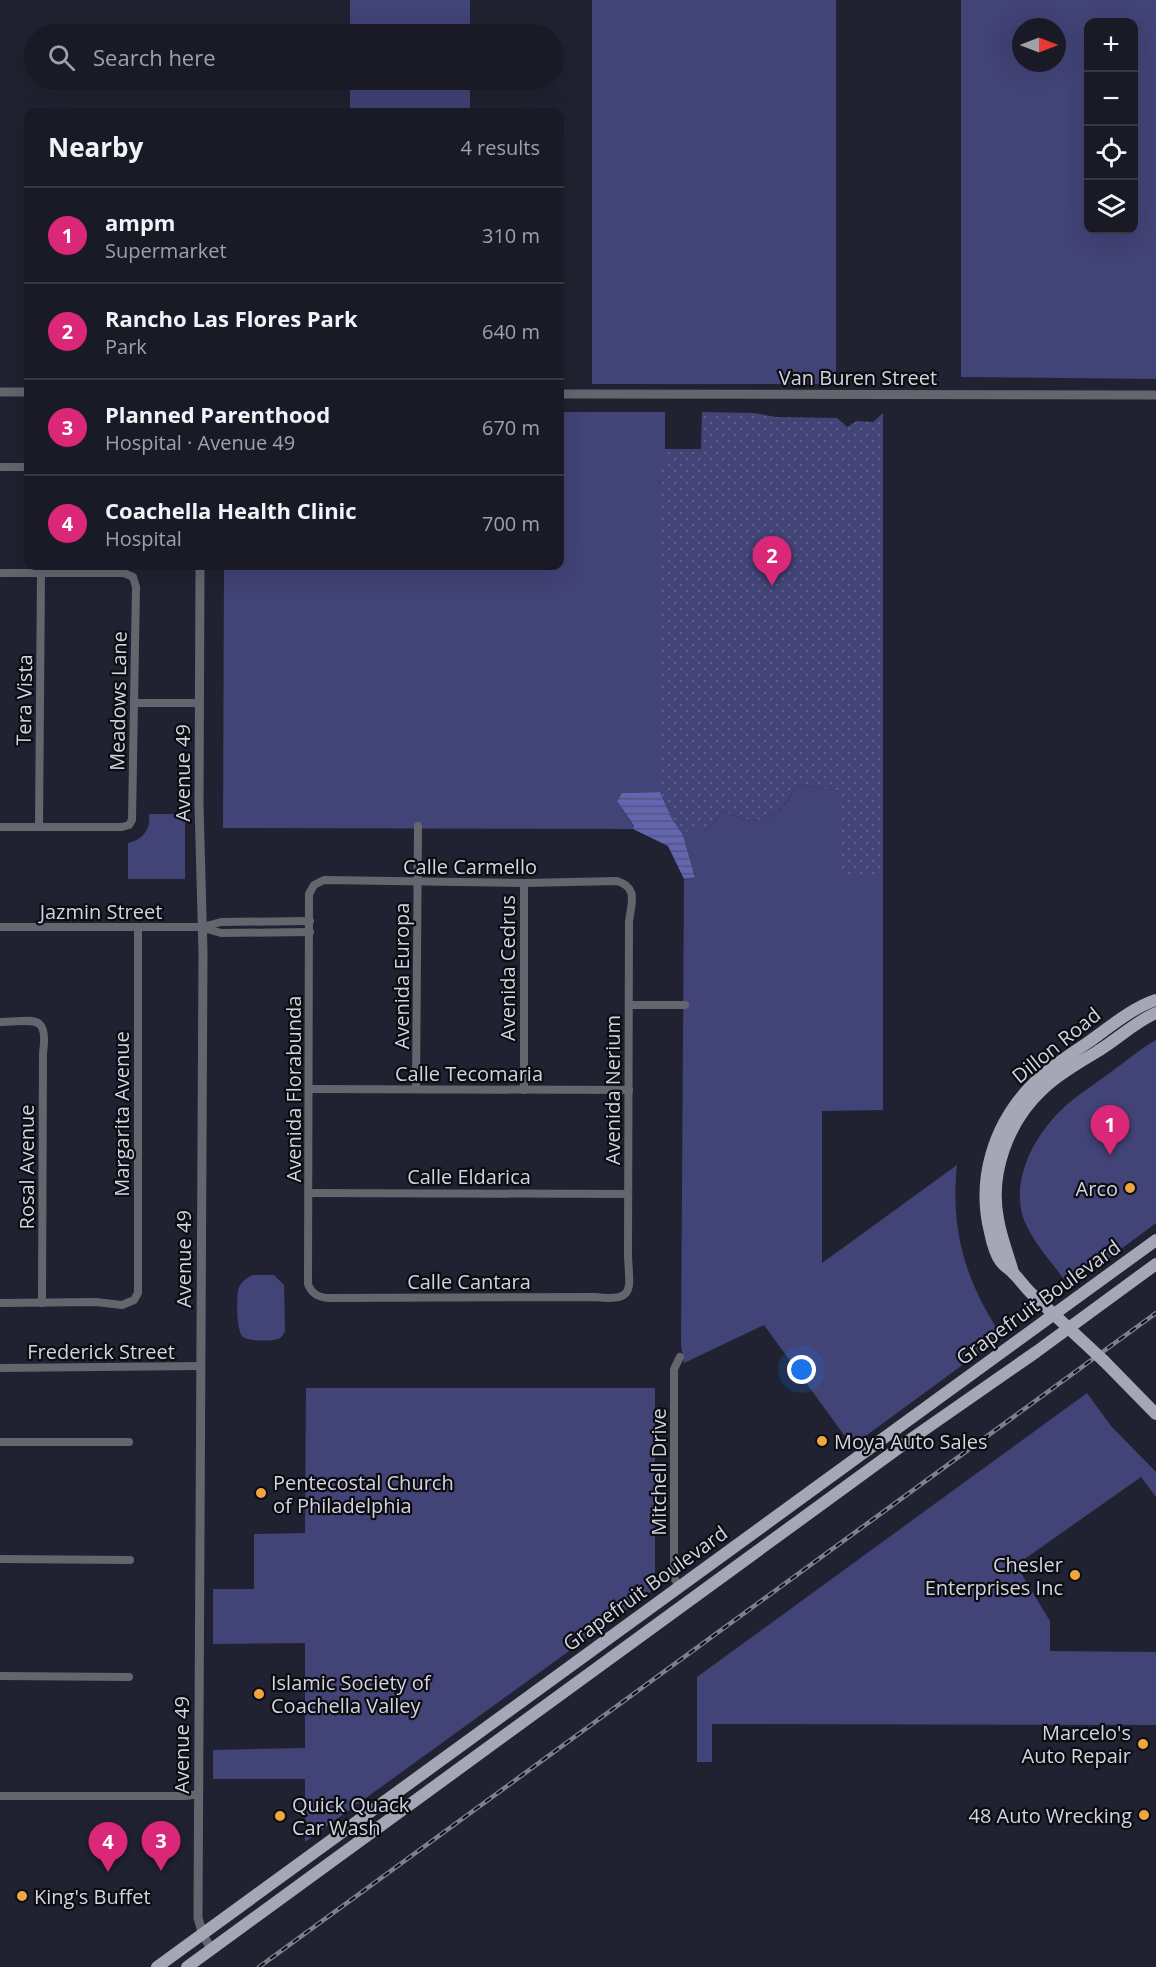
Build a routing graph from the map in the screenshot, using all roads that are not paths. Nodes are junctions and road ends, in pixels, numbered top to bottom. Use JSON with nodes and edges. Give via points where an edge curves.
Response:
{"nodes":[{"id":1,"x":0,"y":392,"type":"edge"},
{"id":2,"x":24,"y":392,"type":"edge"},
{"id":3,"x":564,"y":394,"type":"edge"},
{"id":4,"x":1156,"y":395,"type":"edge"},
{"id":5,"x":0,"y":466,"type":"edge"},
{"id":6,"x":24,"y":467,"type":"edge"},
{"id":7,"x":200,"y":570,"type":"edge"},
{"id":8,"x":0,"y":573,"type":"edge"},
{"id":9,"x":41,"y":573,"type":"junction"},
{"id":10,"x":134,"y":703,"type":"junction"},
{"id":11,"x":200,"y":703,"type":"junction"},
{"id":12,"x":418,"y":826,"type":"dead end"},
{"id":13,"x":0,"y":827,"type":"edge"},
{"id":14,"x":39,"y":827,"type":"junction"},
{"id":15,"x":418,"y":882,"type":"junction"},
{"id":16,"x":524,"y":883,"type":"junction"},
{"id":17,"x":314,"y":885,"type":"joint"},
{"id":18,"x":627,"y":885,"type":"joint"},
{"id":19,"x":310,"y":921,"type":"junction"},
{"id":20,"x":0,"y":927,"type":"edge"},
{"id":21,"x":138,"y":927,"type":"junction"},
{"id":22,"x":203,"y":927,"type":"junction"},
{"id":23,"x":310,"y":932,"type":"junction"},
{"id":24,"x":1156,"y":1000,"type":"edge"},
{"id":25,"x":629,"y":1005,"type":"junction"},
{"id":26,"x":685,"y":1005,"type":"dead end"},
{"id":27,"x":1156,"y":1013,"type":"edge"},
{"id":28,"x":0,"y":1022,"type":"edge"},
{"id":29,"x":310,"y":1089,"type":"junction"},
{"id":30,"x":416,"y":1089,"type":"junction"},
{"id":31,"x":524,"y":1090,"type":"junction"},
{"id":32,"x":629,"y":1090,"type":"junction"},
{"id":33,"x":310,"y":1192,"type":"junction"},
{"id":34,"x":628,"y":1194,"type":"junction"},
{"id":35,"x":1156,"y":1240,"type":"edge"},
{"id":36,"x":1156,"y":1264,"type":"edge"},
{"id":37,"x":1013,"y":1272,"type":"junction"},
{"id":38,"x":314,"y":1294,"type":"joint"},
{"id":39,"x":624,"y":1295,"type":"joint"},
{"id":40,"x":0,"y":1303,"type":"edge"},
{"id":41,"x":42,"y":1303,"type":"junction"},
{"id":42,"x":680,"y":1357,"type":"dead end"},
{"id":43,"x":201,"y":1366,"type":"junction"},
{"id":44,"x":0,"y":1368,"type":"edge"},
{"id":45,"x":1156,"y":1414,"type":"edge"},
{"id":46,"x":0,"y":1442,"type":"edge"},
{"id":47,"x":129,"y":1442,"type":"dead end"},
{"id":48,"x":0,"y":1559,"type":"edge"},
{"id":49,"x":130,"y":1560,"type":"dead end"},
{"id":50,"x":680,"y":1587,"type":"junction"},
{"id":51,"x":0,"y":1676,"type":"edge"},
{"id":52,"x":129,"y":1677,"type":"dead end"},
{"id":53,"x":540,"y":1710,"type":"junction"},
{"id":54,"x":199,"y":1794,"type":"junction"},
{"id":55,"x":0,"y":1796,"type":"edge"},
{"id":56,"x":202,"y":1935,"type":"junction"},
{"id":57,"x":212,"y":1950,"type":"junction"},
{"id":58,"x":157,"y":1967,"type":"edge"},
{"id":59,"x":187,"y":1967,"type":"edge"}],
"edges":[{"from":1,"to":2,"type":"street"},
{"from":3,"to":4,"type":"street","name":"Van Buren Street"},
{"from":5,"to":6,"type":"street"},
{"from":7,"to":11,"type":"street","name":"Avenue 49"},
{"from":8,"to":9,"type":"street"},
{"from":9,"to":10,"type":"street","name":"Meadows Lane","via":[[124,573],[133,578]]},
{"from":9,"to":14,"type":"street","name":"Tera Vista"},
{"from":10,"to":11,"type":"street"},
{"from":10,"to":14,"type":"street","name":"Meadows Lane","via":[[133,813],[129,825]]},
{"from":11,"to":22,"type":"street","name":"Avenue 49"},
{"from":12,"to":15,"type":"street","name":"Avenida Europa"},
{"from":13,"to":14,"type":"street"},
{"from":15,"to":16,"type":"street","name":"Calle Carmello"},
{"from":15,"to":17,"type":"street","name":"Calle Carmello","via":[[331,880]]},
{"from":15,"to":30,"type":"street","name":"Avenida Europa"},
{"from":16,"to":18,"type":"street","name":"Calle Carmello","via":[[617,881]]},
{"from":16,"to":31,"type":"street","name":"Avenida Cedrus"},
{"from":17,"to":19,"type":"street","name":"Avenida Florabunda","via":[[309,894]]},
{"from":18,"to":25,"type":"street","name":"Avenida Nerium","via":[[632,895]]},
{"from":19,"to":22,"type":"street","via":[[221,922]]},
{"from":19,"to":23,"type":"street","name":"Avenida Florabunda"},
{"from":20,"to":21,"type":"street","name":"Jazmin Street"},
{"from":21,"to":22,"type":"street","name":"Jazmin Street"},
{"from":21,"to":41,"type":"street","name":"Margarita Avenue","via":[[138,1293],[134,1300],[122,1305]]},
{"from":22,"to":23,"type":"street","via":[[221,933]]},
{"from":22,"to":43,"type":"street","name":"Avenue 49"},
{"from":23,"to":29,"type":"street","name":"Avenida Florabunda"},
{"from":24,"to":37,"type":"main road","name":"Dillon Road","via":[[1131,1012],[1052,1068],[1018,1101],[1001,1128],[987,1170],[986,1208],[999,1259]]},
{"from":25,"to":26,"type":"street"},
{"from":25,"to":32,"type":"street","name":"Avenida Nerium"},
{"from":27,"to":37,"type":"main road","name":"Dillon Road","via":[[1058,1077],[1020,1116],[997,1171],[998,1218]]},
{"from":28,"to":41,"type":"street","name":"Rosal Avenue","via":[[36,1021],[44,1031]]},
{"from":29,"to":30,"type":"street","name":"Calle Tecomaria"},
{"from":29,"to":33,"type":"street","name":"Avenida Florabunda"},
{"from":30,"to":31,"type":"street","name":"Calle Tecomaria"},
{"from":31,"to":32,"type":"street","name":"Calle Tecomaria"},
{"from":32,"to":34,"type":"street","name":"Avenida Nerium"},
{"from":33,"to":34,"type":"street","name":"Calle Eldarica"},
{"from":33,"to":38,"type":"street","name":"Avenida Florabunda","via":[[308,1284]]},
{"from":34,"to":39,"type":"street","name":"Avenida Nerium","via":[[630,1285]]},
{"from":35,"to":50,"type":"main road","name":"Grapefruit Boulevard"},
{"from":36,"to":53,"type":"main road","name":"Grapefruit Boulevard"},
{"from":37,"to":45,"type":"main road","name":"Dillon Road","bridge":true},
{"from":38,"to":39,"type":"street","name":"Calle Cantara","via":[[324,1298],[614,1299]]},
{"from":40,"to":41,"type":"street"},
{"from":42,"to":50,"type":"street","name":"Mitchell Drive","via":[[675,1369],[675,1578]]},
{"from":43,"to":44,"type":"street","name":"Frederick Street"},
{"from":43,"to":54,"type":"street","name":"Avenue 49"},
{"from":46,"to":47,"type":"street"},
{"from":48,"to":49,"type":"street"},
{"from":50,"to":53,"type":"main road","via":[[676,1600],[667,1609],[561,1685]]},
{"from":50,"to":56,"type":"main road","name":"Grapefruit Boulevard"},
{"from":51,"to":52,"type":"street"},
{"from":53,"to":57,"type":"main road","name":"Grapefruit Boulevard"},
{"from":54,"to":55,"type":"street"},
{"from":54,"to":56,"type":"street","name":"Avenue 49","via":[[198,1918]]},
{"from":56,"to":57,"type":"street","name":"Avenue 49"},
{"from":56,"to":58,"type":"main road","name":"Grapefruit Boulevard"},
{"from":57,"to":59,"type":"main road","name":"Grapefruit Boulevard"}]}
